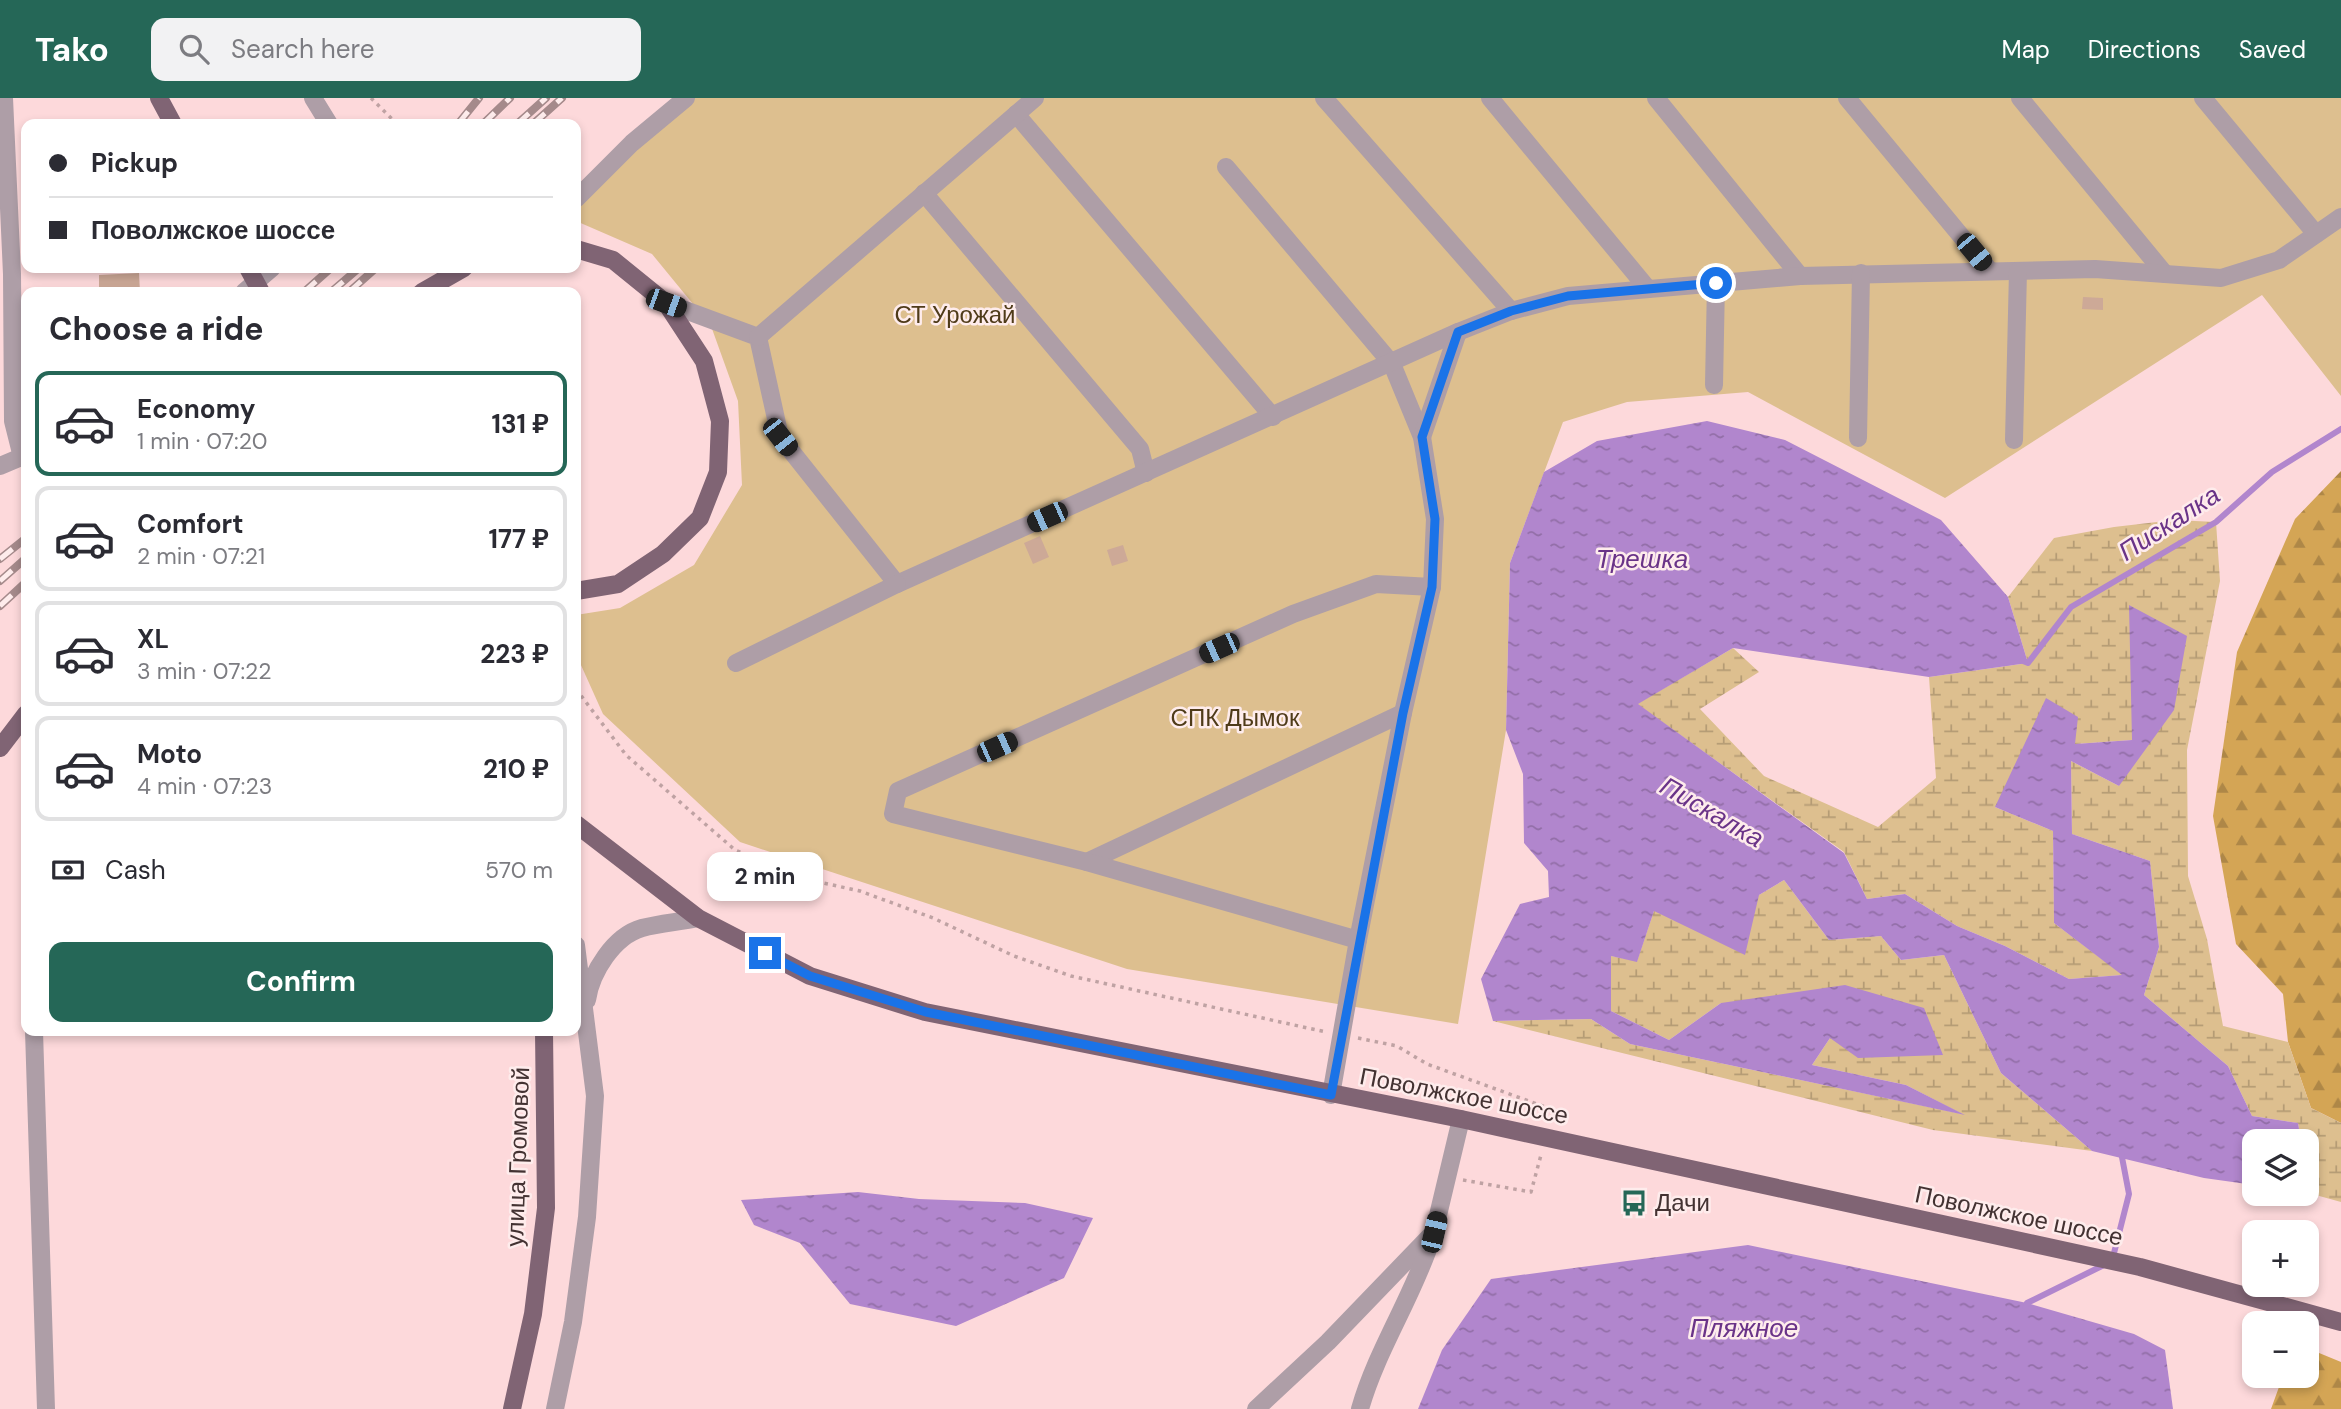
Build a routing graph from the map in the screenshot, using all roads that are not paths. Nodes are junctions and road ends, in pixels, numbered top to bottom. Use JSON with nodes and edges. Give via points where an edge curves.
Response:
{"nodes":[{"id":1,"x":4,"y":98,"type":"edge"},
{"id":2,"x":159,"y":98,"type":"edge"},
{"id":3,"x":313,"y":98,"type":"edge"},
{"id":4,"x":686,"y":98,"type":"edge"},
{"id":5,"x":1035,"y":98,"type":"edge"},
{"id":6,"x":1324,"y":98,"type":"edge"},
{"id":7,"x":1490,"y":98,"type":"edge"},
{"id":8,"x":1656,"y":98,"type":"edge"},
{"id":9,"x":1847,"y":98,"type":"edge"},
{"id":10,"x":2020,"y":98,"type":"edge"},
{"id":11,"x":2203,"y":98,"type":"edge"},
{"id":12,"x":1016,"y":114,"type":"junction"},
{"id":13,"x":170,"y":119,"type":"edge"},
{"id":14,"x":326,"y":119,"type":"edge"},
{"id":15,"x":1226,"y":167,"type":"dead end"},
{"id":16,"x":924,"y":193,"type":"junction"},
{"id":17,"x":581,"y":194,"type":"edge"},
{"id":18,"x":2341,"y":217,"type":"edge"},
{"id":19,"x":2316,"y":234,"type":"junction"},
{"id":20,"x":581,"y":251,"type":"edge"},
{"id":21,"x":1990,"y":271,"type":"junction"},
{"id":22,"x":2018,"y":271,"type":"junction"},
{"id":23,"x":266,"y":273,"type":"edge"},
{"id":24,"x":455,"y":273,"type":"edge"},
{"id":25,"x":1861,"y":273,"type":"junction"},
{"id":26,"x":2165,"y":274,"type":"junction"},
{"id":27,"x":1800,"y":276,"type":"junction"},
{"id":28,"x":1716,"y":283,"type":"junction"},
{"id":29,"x":250,"y":287,"type":"edge"},
{"id":30,"x":431,"y":287,"type":"edge"},
{"id":31,"x":1648,"y":289,"type":"junction"},
{"id":32,"x":666,"y":303,"type":"junction"},
{"id":33,"x":1511,"y":311,"type":"junction"},
{"id":34,"x":1458,"y":332,"type":"junction"},
{"id":35,"x":758,"y":337,"type":"junction"},
{"id":36,"x":1392,"y":364,"type":"junction"},
{"id":37,"x":1714,"y":384,"type":"dead end"},
{"id":38,"x":1273,"y":416,"type":"junction"},
{"id":39,"x":1422,"y":437,"type":"junction"},
{"id":40,"x":1858,"y":438,"type":"dead end"},
{"id":41,"x":2014,"y":440,"type":"dead end"},
{"id":42,"x":21,"y":446,"type":"edge"},
{"id":43,"x":21,"y":457,"type":"edge"},
{"id":44,"x":0,"y":466,"type":"edge"},
{"id":45,"x":1146,"y":473,"type":"junction"},
{"id":46,"x":897,"y":584,"type":"junction"},
{"id":47,"x":1432,"y":587,"type":"junction"},
{"id":48,"x":581,"y":590,"type":"edge"},
{"id":49,"x":736,"y":663,"type":"dead end"},
{"id":50,"x":1403,"y":713,"type":"junction"},
{"id":51,"x":21,"y":720,"type":"edge"},
{"id":52,"x":0,"y":747,"type":"edge"},
{"id":53,"x":581,"y":828,"type":"edge"},
{"id":54,"x":1087,"y":862,"type":"junction"},
{"id":55,"x":698,"y":918,"type":"junction"},
{"id":56,"x":1358,"y":940,"type":"junction"},
{"id":57,"x":581,"y":983,"type":"edge"},
{"id":58,"x":585,"y":1014,"type":"junction"},
{"id":59,"x":34,"y":1036,"type":"edge"},
{"id":60,"x":544,"y":1036,"type":"edge"},
{"id":61,"x":1331,"y":1095,"type":"junction"},
{"id":62,"x":1461,"y":1119,"type":"junction"},
{"id":63,"x":1434,"y":1232,"type":"junction"},
{"id":64,"x":2341,"y":1322,"type":"edge"},
{"id":65,"x":46,"y":1409,"type":"edge"},
{"id":66,"x":512,"y":1409,"type":"edge"},
{"id":67,"x":555,"y":1409,"type":"edge"},
{"id":68,"x":1256,"y":1409,"type":"edge"},
{"id":69,"x":1360,"y":1409,"type":"edge"}],
"edges":[{"from":1,"to":42,"type":"street","via":[[13,421]]},
{"from":2,"to":13,"type":"main road"},
{"from":3,"to":14,"type":"street"},
{"from":4,"to":17,"type":"street"},
{"from":5,"to":12,"type":"street"},
{"from":6,"to":33,"type":"street"},
{"from":7,"to":31,"type":"street"},
{"from":8,"to":27,"type":"street"},
{"from":9,"to":21,"type":"street"},
{"from":10,"to":26,"type":"street"},
{"from":11,"to":19,"type":"street"},
{"from":12,"to":16,"type":"street"},
{"from":12,"to":38,"type":"street"},
{"from":15,"to":36,"type":"street"},
{"from":16,"to":35,"type":"street"},
{"from":16,"to":45,"type":"street","via":[[1140,449]]},
{"from":18,"to":19,"type":"street"},
{"from":19,"to":26,"type":"street","via":[[2279,260],[2221,278]]},
{"from":20,"to":32,"type":"main road","via":[[613,260]]},
{"from":21,"to":22,"type":"street"},
{"from":21,"to":25,"type":"street"},
{"from":22,"to":26,"type":"street"},
{"from":22,"to":41,"type":"street"},
{"from":23,"to":29,"type":"street"},
{"from":24,"to":30,"type":"main road"},
{"from":25,"to":27,"type":"street"},
{"from":25,"to":40,"type":"street"},
{"from":27,"to":28,"type":"street"},
{"from":28,"to":31,"type":"street"},
{"from":28,"to":37,"type":"street"},
{"from":31,"to":33,"type":"street","via":[[1568,296]]},
{"from":32,"to":35,"type":"street"},
{"from":32,"to":48,"type":"main road","via":[[704,361],[720,421],[718,472],[699,518],[663,554],[618,584]]},
{"from":33,"to":34,"type":"street"},
{"from":34,"to":36,"type":"street"},
{"from":34,"to":39,"type":"street"},
{"from":35,"to":46,"type":"street","via":[[780,437]]},
{"from":36,"to":38,"type":"street"},
{"from":36,"to":39,"type":"street"},
{"from":38,"to":45,"type":"street"},
{"from":39,"to":47,"type":"street","via":[[1435,519]]},
{"from":43,"to":44,"type":"street"},
{"from":45,"to":46,"type":"street"},
{"from":46,"to":49,"type":"street"},
{"from":47,"to":50,"type":"street"},
{"from":47,"to":54,"type":"street","via":[[1376,584],[1293,614],[898,791],[892,814]]},
{"from":50,"to":54,"type":"street"},
{"from":50,"to":56,"type":"street"},
{"from":51,"to":52,"type":"main road"},
{"from":53,"to":55,"type":"main road","name":"Поволжское шоссе"},
{"from":54,"to":56,"type":"street"},
{"from":55,"to":58,"type":"street","via":[[639,929],[610,950],[589,983]]},
{"from":55,"to":61,"type":"main road","name":"Поволжское шоссе","via":[[810,976],[926,1012]]},
{"from":56,"to":61,"type":"street"},
{"from":57,"to":58,"type":"street"},
{"from":58,"to":67,"type":"street","via":[[595,1096],[587,1217]]},
{"from":59,"to":65,"type":"street"},
{"from":60,"to":66,"type":"main road","name":"улица Громовой","via":[[546,1208],[533,1314]]},
{"from":61,"to":62,"type":"main road","name":"Поволжское шоссе"},
{"from":62,"to":63,"type":"street"},
{"from":62,"to":64,"type":"main road","name":"Поволжское шоссе","via":[[2140,1267]]},
{"from":63,"to":68,"type":"street"},
{"from":63,"to":69,"type":"street","via":[[1424,1263],[1369,1377]]}]}
